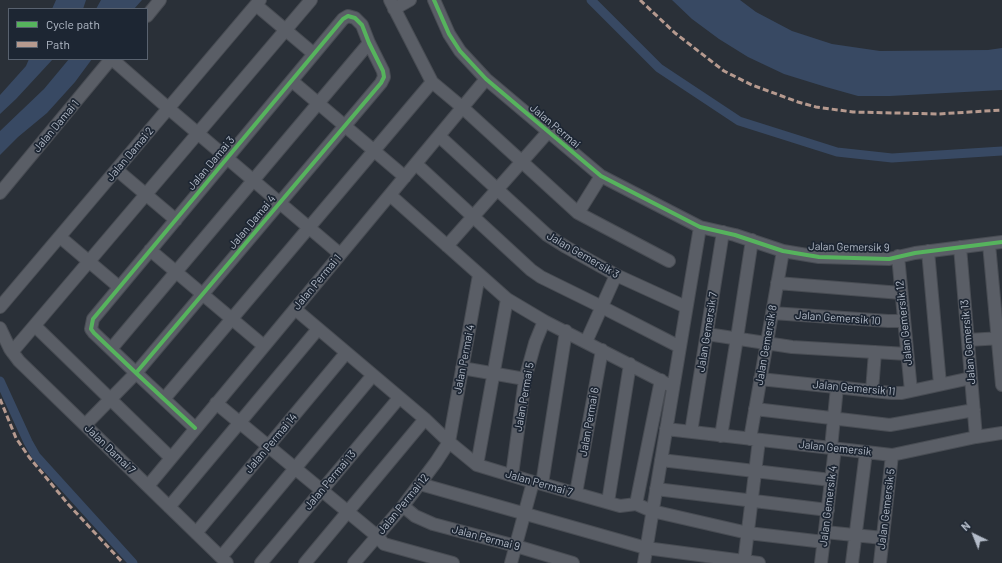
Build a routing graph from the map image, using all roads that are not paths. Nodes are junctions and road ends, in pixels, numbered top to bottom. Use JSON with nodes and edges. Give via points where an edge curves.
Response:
{"nodes":[{"id":1,"x":160,"y":0,"type":"edge"},
{"id":2,"x":311,"y":0,"type":"edge"},
{"id":3,"x":410,"y":0,"type":"edge"},
{"id":4,"x":434,"y":0,"type":"edge"},
{"id":5,"x":258,"y":2,"type":"edge"},
{"id":6,"x":392,"y":4,"type":"edge"},
{"id":7,"x":148,"y":15,"type":"edge"},
{"id":8,"x":286,"y":30,"type":"junction"},
{"id":9,"x":369,"y":43,"type":"junction"},
{"id":10,"x":314,"y":54,"type":"junction"},
{"id":11,"x":111,"y":60,"type":"edge"},
{"id":12,"x":113,"y":60,"type":"edge"},
{"id":13,"x":486,"y":79,"type":"junction"},
{"id":14,"x":292,"y":81,"type":"junction"},
{"id":15,"x":432,"y":82,"type":"junction"},
{"id":16,"x":318,"y":103,"type":"junction"},
{"id":17,"x":168,"y":108,"type":"junction"},
{"id":18,"x":463,"y":108,"type":"junction"},
{"id":19,"x":345,"y":126,"type":"junction"},
{"id":20,"x":548,"y":132,"type":"junction"},
{"id":21,"x":198,"y":134,"type":"junction"},
{"id":22,"x":439,"y":136,"type":"junction"},
{"id":23,"x":374,"y":150,"type":"junction"},
{"id":24,"x":227,"y":158,"type":"junction"},
{"id":25,"x":522,"y":162,"type":"junction"},
{"id":26,"x":416,"y":164,"type":"junction"},
{"id":27,"x":117,"y":170,"type":"junction"},
{"id":28,"x":405,"y":176,"type":"junction"},
{"id":29,"x":601,"y":176,"type":"junction"},
{"id":30,"x":253,"y":180,"type":"junction"},
{"id":31,"x":497,"y":190,"type":"junction"},
{"id":32,"x":0,"y":193,"type":"edge"},
{"id":33,"x":146,"y":195,"type":"junction"},
{"id":34,"x":390,"y":195,"type":"junction"},
{"id":35,"x":280,"y":203,"type":"junction"},
{"id":36,"x":578,"y":213,"type":"junction"},
{"id":37,"x":472,"y":217,"type":"junction"},
{"id":38,"x":176,"y":220,"type":"junction"},
{"id":39,"x":308,"y":227,"type":"junction"},
{"id":40,"x":700,"y":227,"type":"junction"},
{"id":41,"x":723,"y":232,"type":"junction"},
{"id":42,"x":60,"y":237,"type":"junction"},
{"id":43,"x":752,"y":240,"type":"junction"},
{"id":44,"x":1002,"y":242,"type":"edge"},
{"id":45,"x":989,"y":244,"type":"junction"},
{"id":46,"x":447,"y":246,"type":"junction"},
{"id":47,"x":960,"y":247,"type":"junction"},
{"id":48,"x":150,"y":250,"type":"junction"},
{"id":49,"x":783,"y":251,"type":"junction"},
{"id":50,"x":928,"y":251,"type":"junction"},
{"id":51,"x":340,"y":254,"type":"junction"},
{"id":52,"x":898,"y":256,"type":"junction"},
{"id":53,"x":669,"y":261,"type":"dead end"},
{"id":54,"x":89,"y":262,"type":"junction"},
{"id":55,"x":176,"y":272,"type":"junction"},
{"id":56,"x":479,"y":275,"type":"junction"},
{"id":57,"x":616,"y":275,"type":"junction"},
{"id":58,"x":777,"y":283,"type":"junction"},
{"id":59,"x":119,"y":287,"type":"junction"},
{"id":60,"x":902,"y":293,"type":"junction"},
{"id":61,"x":203,"y":294,"type":"junction"},
{"id":62,"x":507,"y":299,"type":"junction"},
{"id":63,"x":0,"y":307,"type":"edge"},
{"id":64,"x":602,"y":307,"type":"junction"},
{"id":65,"x":686,"y":307,"type":"junction"},
{"id":66,"x":295,"y":309,"type":"junction"},
{"id":67,"x":772,"y":313,"type":"junction"},
{"id":68,"x":232,"y":318,"type":"junction"},
{"id":69,"x":544,"y":321,"type":"junction"},
{"id":70,"x":904,"y":321,"type":"junction"},
{"id":71,"x":35,"y":326,"type":"junction"},
{"id":72,"x":0,"y":328,"type":"edge"},
{"id":73,"x":318,"y":329,"type":"junction"},
{"id":74,"x":566,"y":331,"type":"junction"},
{"id":75,"x":707,"y":334,"type":"junction"},
{"id":76,"x":737,"y":338,"type":"junction"},
{"id":77,"x":1000,"y":338,"type":"edge"},
{"id":78,"x":968,"y":340,"type":"junction"},
{"id":79,"x":586,"y":342,"type":"junction"},
{"id":80,"x":766,"y":344,"type":"junction"},
{"id":81,"x":264,"y":346,"type":"junction"},
{"id":82,"x":680,"y":347,"type":"junction"},
{"id":83,"x":111,"y":349,"type":"junction"},
{"id":84,"x":602,"y":350,"type":"junction"},
{"id":85,"x":12,"y":352,"type":"junction"},
{"id":86,"x":875,"y":352,"type":"junction"},
{"id":87,"x":346,"y":353,"type":"junction"},
{"id":88,"x":908,"y":354,"type":"junction"},
{"id":89,"x":630,"y":364,"type":"junction"},
{"id":90,"x":462,"y":368,"type":"junction"},
{"id":91,"x":136,"y":373,"type":"junction"},
{"id":92,"x":494,"y":374,"type":"junction"},
{"id":93,"x":373,"y":375,"type":"junction"},
{"id":94,"x":971,"y":378,"type":"junction"},
{"id":95,"x":525,"y":379,"type":"junction"},
{"id":96,"x":760,"y":379,"type":"junction"},
{"id":97,"x":661,"y":380,"type":"junction"},
{"id":98,"x":940,"y":384,"type":"junction"},
{"id":99,"x":1002,"y":385,"type":"edge"},
{"id":100,"x":673,"y":387,"type":"junction"},
{"id":101,"x":837,"y":387,"type":"junction"},
{"id":102,"x":872,"y":391,"type":"junction"},
{"id":103,"x":911,"y":391,"type":"junction"},
{"id":104,"x":111,"y":398,"type":"junction"},
{"id":105,"x":399,"y":398,"type":"junction"},
{"id":106,"x":164,"y":399,"type":"junction"},
{"id":107,"x":216,"y":403,"type":"junction"},
{"id":108,"x":755,"y":409,"type":"junction"},
{"id":109,"x":974,"y":410,"type":"junction"},
{"id":110,"x":425,"y":419,"type":"junction"},
{"id":111,"x":834,"y":419,"type":"junction"},
{"id":112,"x":240,"y":422,"type":"junction"},
{"id":113,"x":85,"y":425,"type":"junction"},
{"id":114,"x":196,"y":428,"type":"junction"},
{"id":115,"x":666,"y":429,"type":"junction"},
{"id":116,"x":691,"y":432,"type":"junction"},
{"id":117,"x":1002,"y":433,"type":"edge"},
{"id":118,"x":720,"y":436,"type":"junction"},
{"id":119,"x":976,"y":437,"type":"junction"},
{"id":120,"x":754,"y":439,"type":"junction"},
{"id":121,"x":449,"y":442,"type":"junction"},
{"id":122,"x":268,"y":446,"type":"junction"},
{"id":123,"x":833,"y":448,"type":"junction"},
{"id":124,"x":866,"y":452,"type":"junction"},
{"id":125,"x":892,"y":455,"type":"junction"},
{"id":126,"x":170,"y":458,"type":"junction"},
{"id":127,"x":661,"y":460,"type":"junction"},
{"id":128,"x":477,"y":465,"type":"junction"},
{"id":129,"x":295,"y":468,"type":"junction"},
{"id":130,"x":755,"y":471,"type":"junction"},
{"id":131,"x":512,"y":475,"type":"junction"},
{"id":132,"x":832,"y":480,"type":"junction"},
{"id":133,"x":538,"y":483,"type":"junction"},
{"id":134,"x":420,"y":484,"type":"junction"},
{"id":135,"x":148,"y":486,"type":"junction"},
{"id":136,"x":656,"y":489,"type":"junction"},
{"id":137,"x":322,"y":491,"type":"junction"},
{"id":138,"x":576,"y":493,"type":"junction"},
{"id":139,"x":752,"y":501,"type":"junction"},
{"id":140,"x":608,"y":502,"type":"junction"},
{"id":141,"x":636,"y":504,"type":"junction"},
{"id":142,"x":403,"y":506,"type":"junction"},
{"id":143,"x":170,"y":507,"type":"junction"},
{"id":144,"x":828,"y":510,"type":"junction"},
{"id":145,"x":652,"y":511,"type":"junction"},
{"id":146,"x":348,"y":512,"type":"junction"},
{"id":147,"x":525,"y":513,"type":"junction"},
{"id":148,"x":748,"y":532,"type":"junction"},
{"id":149,"x":196,"y":533,"type":"junction"},
{"id":150,"x":856,"y":535,"type":"junction"},
{"id":151,"x":377,"y":536,"type":"junction"},
{"id":152,"x":825,"y":537,"type":"junction"},
{"id":153,"x":883,"y":538,"type":"junction"},
{"id":154,"x":516,"y":546,"type":"junction"},
{"id":155,"x":646,"y":548,"type":"junction"},
{"id":156,"x":224,"y":560,"type":"edge"},
{"id":157,"x":357,"y":562,"type":"edge"},
{"id":158,"x":744,"y":562,"type":"edge"},
{"id":159,"x":261,"y":563,"type":"edge"},
{"id":160,"x":305,"y":563,"type":"edge"},
{"id":161,"x":453,"y":563,"type":"edge"},
{"id":162,"x":511,"y":563,"type":"edge"},
{"id":163,"x":573,"y":563,"type":"edge"},
{"id":164,"x":644,"y":563,"type":"edge"},
{"id":165,"x":759,"y":563,"type":"edge"},
{"id":166,"x":821,"y":563,"type":"edge"},
{"id":167,"x":852,"y":563,"type":"edge"},
{"id":168,"x":880,"y":563,"type":"edge"}],
"edges":[{"from":1,"to":7,"type":"street"},
{"from":2,"to":8,"type":"street"},
{"from":3,"to":6,"type":"street"},
{"from":4,"to":13,"type":"street","name":"Jalan Permai","via":[[449,34],[460,51]]},
{"from":5,"to":8,"type":"street"},
{"from":5,"to":17,"type":"street","name":"Jalan Damai 2"},
{"from":6,"to":15,"type":"street"},
{"from":8,"to":10,"type":"street"},
{"from":8,"to":21,"type":"street"},
{"from":9,"to":10,"type":"street","name":"Jalan Damai 3","via":[[362,25],[355,18],[348,16]]},
{"from":9,"to":16,"type":"street"},
{"from":9,"to":19,"type":"street","name":"Jalan Damai 4","via":[[384,77]]},
{"from":10,"to":14,"type":"street","name":"Jalan Damai 3"},
{"from":11,"to":32,"type":"street","name":"Jalan Damai 1"},
{"from":12,"to":17,"type":"street"},
{"from":13,"to":18,"type":"street","name":"Jalan Permai 1"},
{"from":13,"to":20,"type":"street","name":"Jalan Permai"},
{"from":14,"to":16,"type":"street"},
{"from":14,"to":24,"type":"street","name":"Jalan Damai 3"},
{"from":15,"to":18,"type":"street"},
{"from":15,"to":23,"type":"street"},
{"from":16,"to":19,"type":"street"},
{"from":16,"to":30,"type":"street"},
{"from":17,"to":21,"type":"street"},
{"from":17,"to":27,"type":"street","name":"Jalan Damai 2"},
{"from":18,"to":22,"type":"street","name":"Jalan Permai 1"},
{"from":18,"to":25,"type":"street"},
{"from":19,"to":23,"type":"street"},
{"from":19,"to":35,"type":"street","name":"Jalan Damai 4"},
{"from":20,"to":25,"type":"street"},
{"from":20,"to":29,"type":"street","name":"Jalan Permai"},
{"from":21,"to":24,"type":"street"},
{"from":21,"to":33,"type":"street"},
{"from":22,"to":26,"type":"street","name":"Jalan Permai 1"},
{"from":22,"to":31,"type":"street","name":"Jalan Gemersik 3"},
{"from":23,"to":28,"type":"street"},
{"from":23,"to":39,"type":"street"},
{"from":24,"to":30,"type":"street"},
{"from":24,"to":38,"type":"street","name":"Jalan Damai 3"},
{"from":25,"to":31,"type":"street"},
{"from":25,"to":36,"type":"street"},
{"from":26,"to":28,"type":"street","name":"Jalan Permai 1"},
{"from":26,"to":37,"type":"street"},
{"from":27,"to":33,"type":"street"},
{"from":27,"to":42,"type":"street","name":"Jalan Damai 2"},
{"from":28,"to":34,"type":"street","name":"Jalan Permai 1"},
{"from":29,"to":36,"type":"street"},
{"from":29,"to":40,"type":"street","name":"Jalan Permai"},
{"from":30,"to":35,"type":"street"},
{"from":30,"to":55,"type":"street"},
{"from":31,"to":37,"type":"street"},
{"from":31,"to":57,"type":"street","name":"Jalan Gemersik 3","via":[[547,235]]},
{"from":33,"to":38,"type":"street"},
{"from":33,"to":54,"type":"street"},
{"from":34,"to":46,"type":"street"},
{"from":34,"to":51,"type":"street","name":"Jalan Permai 1"},
{"from":35,"to":39,"type":"street"},
{"from":35,"to":61,"type":"street","name":"Jalan Damai 4"},
{"from":36,"to":53,"type":"street"},
{"from":37,"to":46,"type":"street"},
{"from":37,"to":64,"type":"street","via":[[541,277]]},
{"from":38,"to":48,"type":"street","name":"Jalan Damai 3"},
{"from":39,"to":51,"type":"street"},
{"from":39,"to":68,"type":"street"},
{"from":40,"to":41,"type":"street","name":"Jalan Gemersik 9"},
{"from":40,"to":65,"type":"street"},
{"from":41,"to":43,"type":"street","name":"Jalan Gemersik 9"},
{"from":41,"to":75,"type":"street","name":"Jalan Gemersik 7"},
{"from":42,"to":54,"type":"street"},
{"from":42,"to":63,"type":"street","name":"Jalan Damai 2"},
{"from":43,"to":49,"type":"street","name":"Jalan Gemersik 9"},
{"from":43,"to":76,"type":"street"},
{"from":44,"to":45,"type":"street","name":"Jalan Gemersik 9"},
{"from":45,"to":47,"type":"street","name":"Jalan Gemersik 9"},
{"from":45,"to":77,"type":"street"},
{"from":46,"to":56,"type":"street"},
{"from":47,"to":50,"type":"street","name":"Jalan Gemersik 9"},
{"from":47,"to":78,"type":"street","name":"Jalan Gemersik 13"},
{"from":48,"to":55,"type":"street"},
{"from":48,"to":59,"type":"street","name":"Jalan Damai 3"},
{"from":49,"to":52,"type":"street","name":"Jalan Gemersik 9","via":[[819,257],[884,259]]},
{"from":49,"to":58,"type":"street","name":"Jalan Gemersik 8"},
{"from":50,"to":52,"type":"street","name":"Jalan Gemersik 9"},
{"from":50,"to":98,"type":"street"},
{"from":51,"to":66,"type":"street","name":"Jalan Permai 1"},
{"from":52,"to":60,"type":"street","name":"Jalan Gemersik 12"},
{"from":54,"to":59,"type":"street"},
{"from":54,"to":71,"type":"street"},
{"from":55,"to":61,"type":"street"},
{"from":55,"to":83,"type":"street"},
{"from":56,"to":62,"type":"street"},
{"from":56,"to":90,"type":"street","name":"Jalan Permai 4"},
{"from":57,"to":64,"type":"street"},
{"from":57,"to":65,"type":"street","name":"Jalan Gemersik 3"},
{"from":58,"to":60,"type":"street"},
{"from":58,"to":67,"type":"street","name":"Jalan Gemersik 8"},
{"from":59,"to":83,"type":"street","name":"Jalan Damai 3","via":[[92,319],[91,329]]},
{"from":60,"to":70,"type":"street","name":"Jalan Gemersik 12"},
{"from":61,"to":68,"type":"street"},
{"from":61,"to":91,"type":"street","name":"Jalan Damai 4"},
{"from":62,"to":69,"type":"street"},
{"from":62,"to":92,"type":"street"},
{"from":64,"to":79,"type":"street"},
{"from":64,"to":82,"type":"street"},
{"from":65,"to":82,"type":"street"},
{"from":66,"to":73,"type":"street","name":"Jalan Permai 7"},
{"from":66,"to":81,"type":"street","name":"Jalan Permai 1"},
{"from":67,"to":70,"type":"street","name":"Jalan Gemersik 10"},
{"from":67,"to":80,"type":"street","name":"Jalan Gemersik 8"},
{"from":68,"to":81,"type":"street"},
{"from":68,"to":106,"type":"street"},
{"from":69,"to":74,"type":"street"},
{"from":69,"to":95,"type":"street","name":"Jalan Permai 5"},
{"from":70,"to":88,"type":"street","name":"Jalan Gemersik 12"},
{"from":71,"to":85,"type":"street"},
{"from":71,"to":104,"type":"street"},
{"from":72,"to":85,"type":"street","name":"Jalan Damai 7"},
{"from":73,"to":87,"type":"street","name":"Jalan Permai 7"},
{"from":73,"to":112,"type":"street"},
{"from":74,"to":79,"type":"street"},
{"from":74,"to":133,"type":"street"},
{"from":75,"to":76,"type":"street"},
{"from":75,"to":116,"type":"street","name":"Jalan Gemersik 7"},
{"from":76,"to":80,"type":"street"},
{"from":76,"to":118,"type":"street"},
{"from":77,"to":78,"type":"street"},
{"from":77,"to":99,"type":"street"},
{"from":78,"to":94,"type":"street","name":"Jalan Gemersik 13"},
{"from":79,"to":84,"type":"street"},
{"from":80,"to":86,"type":"street"},
{"from":80,"to":96,"type":"street","name":"Jalan Gemersik 8"},
{"from":81,"to":107,"type":"street","name":"Jalan Permai 1"},
{"from":82,"to":100,"type":"street"},
{"from":83,"to":91,"type":"street"},
{"from":84,"to":89,"type":"street"},
{"from":84,"to":138,"type":"street","name":"Jalan Permai 6"},
{"from":85,"to":113,"type":"street","name":"Jalan Damai 7"},
{"from":86,"to":88,"type":"street"},
{"from":86,"to":102,"type":"street"},
{"from":87,"to":93,"type":"street","name":"Jalan Permai 7"},
{"from":87,"to":122,"type":"street","name":"Jalan Permai 14"},
{"from":88,"to":103,"type":"street","name":"Jalan Gemersik 12"},
{"from":89,"to":97,"type":"street"},
{"from":89,"to":140,"type":"street"},
{"from":90,"to":92,"type":"street"},
{"from":90,"to":121,"type":"street","name":"Jalan Permai 4"},
{"from":91,"to":104,"type":"street","name":"Jalan Damai 4"},
{"from":91,"to":106,"type":"street"},
{"from":92,"to":95,"type":"street"},
{"from":92,"to":128,"type":"street"},
{"from":93,"to":105,"type":"street","name":"Jalan Permai 7"},
{"from":93,"to":129,"type":"street"},
{"from":94,"to":98,"type":"street","name":"Jalan Gemersik 11"},
{"from":94,"to":109,"type":"street","name":"Jalan Gemersik 13"},
{"from":95,"to":131,"type":"street","name":"Jalan Permai 5"},
{"from":96,"to":101,"type":"street","name":"Jalan Gemersik 11"},
{"from":96,"to":108,"type":"street","name":"Jalan Gemersik 8"},
{"from":97,"to":100,"type":"street"},
{"from":97,"to":141,"type":"street"},
{"from":98,"to":103,"type":"street","name":"Jalan Gemersik 11"},
{"from":100,"to":115,"type":"street"},
{"from":101,"to":102,"type":"street","name":"Jalan Gemersik 11"},
{"from":101,"to":111,"type":"street","name":"Jalan Gemersik 4"},
{"from":102,"to":103,"type":"street","name":"Jalan Gemersik 11"},
{"from":104,"to":113,"type":"street","name":"Jalan Damai 4"},
{"from":104,"to":126,"type":"street"},
{"from":105,"to":110,"type":"street","name":"Jalan Permai 7"},
{"from":105,"to":137,"type":"street","name":"Jalan Permai 13"},
{"from":106,"to":114,"type":"street"},
{"from":107,"to":112,"type":"street"},
{"from":107,"to":114,"type":"street","name":"Jalan Permai 1"},
{"from":108,"to":111,"type":"street"},
{"from":108,"to":120,"type":"street","name":"Jalan Gemersik 8"},
{"from":109,"to":111,"type":"street","via":[[890,425]]},
{"from":109,"to":119,"type":"street","name":"Jalan Gemersik 13"},
{"from":110,"to":121,"type":"street","name":"Jalan Permai 7"},
{"from":110,"to":146,"type":"street"},
{"from":111,"to":123,"type":"street","name":"Jalan Gemersik 4"},
{"from":112,"to":122,"type":"street"},
{"from":112,"to":143,"type":"street"},
{"from":113,"to":135,"type":"street","name":"Jalan Damai 7"},
{"from":114,"to":126,"type":"street","name":"Jalan Permai 1"},
{"from":115,"to":116,"type":"street","name":"Jalan Gemersik"},
{"from":115,"to":127,"type":"street"},
{"from":116,"to":118,"type":"street","name":"Jalan Gemersik"},
{"from":117,"to":119,"type":"street","name":"Jalan Gemersik"},
{"from":118,"to":120,"type":"street","name":"Jalan Gemersik"},
{"from":119,"to":125,"type":"street","name":"Jalan Gemersik"},
{"from":120,"to":123,"type":"street","name":"Jalan Gemersik"},
{"from":120,"to":130,"type":"street","name":"Jalan Gemersik 8"},
{"from":121,"to":128,"type":"street","name":"Jalan Permai 7"},
{"from":121,"to":134,"type":"street","name":"Jalan Permai 12"},
{"from":122,"to":129,"type":"street"},
{"from":122,"to":149,"type":"street","name":"Jalan Permai 14"},
{"from":123,"to":124,"type":"street","name":"Jalan Gemersik"},
{"from":123,"to":132,"type":"street","name":"Jalan Gemersik 4"},
{"from":124,"to":125,"type":"street","name":"Jalan Gemersik"},
{"from":124,"to":150,"type":"street"},
{"from":125,"to":153,"type":"street","name":"Jalan Gemersik 5"},
{"from":126,"to":135,"type":"street","name":"Jalan Permai 1"},
{"from":127,"to":130,"type":"street"},
{"from":127,"to":136,"type":"street"},
{"from":128,"to":131,"type":"street","name":"Jalan Permai 7"},
{"from":129,"to":137,"type":"street"},
{"from":129,"to":156,"type":"street"},
{"from":130,"to":132,"type":"street"},
{"from":130,"to":139,"type":"street","name":"Jalan Gemersik 8"},
{"from":131,"to":133,"type":"street","name":"Jalan Permai 7"},
{"from":132,"to":144,"type":"street","name":"Jalan Gemersik 4"},
{"from":133,"to":138,"type":"street","name":"Jalan Permai 7"},
{"from":133,"to":147,"type":"street"},
{"from":134,"to":142,"type":"street","name":"Jalan Permai 12"},
{"from":134,"to":147,"type":"street"},
{"from":135,"to":143,"type":"street","name":"Jalan Damai 7"},
{"from":136,"to":139,"type":"street"},
{"from":136,"to":145,"type":"street"},
{"from":137,"to":146,"type":"street"},
{"from":137,"to":159,"type":"street","name":"Jalan Permai 13"},
{"from":138,"to":140,"type":"street","name":"Jalan Permai 7"},
{"from":139,"to":144,"type":"street"},
{"from":139,"to":148,"type":"street","name":"Jalan Gemersik 8"},
{"from":140,"to":141,"type":"street","name":"Jalan Permai 7","via":[[620,506]]},
{"from":141,"to":145,"type":"street","name":"Jalan Permai 7"},
{"from":142,"to":151,"type":"street","name":"Jalan Permai 12"},
{"from":142,"to":154,"type":"street","name":"Jalan Permai 9","via":[[415,516],[433,524]]},
{"from":143,"to":149,"type":"street","name":"Jalan Damai 7"},
{"from":144,"to":152,"type":"street","name":"Jalan Gemersik 4"},
{"from":145,"to":148,"type":"street","name":"Jalan Permai 7"},
{"from":145,"to":155,"type":"street"},
{"from":146,"to":151,"type":"street"},
{"from":146,"to":160,"type":"street"},
{"from":147,"to":154,"type":"street"},
{"from":147,"to":155,"type":"street"},
{"from":148,"to":152,"type":"street","name":"Jalan Permai 7"},
{"from":148,"to":158,"type":"street","name":"Jalan Gemersik 8"},
{"from":149,"to":156,"type":"street","name":"Jalan Damai 7"},
{"from":150,"to":152,"type":"street","name":"Jalan Permai 7"},
{"from":150,"to":153,"type":"street","name":"Jalan Permai 7"},
{"from":150,"to":167,"type":"street"},
{"from":151,"to":157,"type":"street","name":"Jalan Permai 12"},
{"from":151,"to":161,"type":"street","via":[[384,544]]},
{"from":152,"to":166,"type":"street","name":"Jalan Gemersik 4"},
{"from":153,"to":168,"type":"street","name":"Jalan Gemersik 5"},
{"from":154,"to":162,"type":"street"},
{"from":154,"to":163,"type":"street","name":"Jalan Permai 9"},
{"from":155,"to":158,"type":"street"},
{"from":155,"to":164,"type":"street"},
{"from":158,"to":165,"type":"street"}]}
